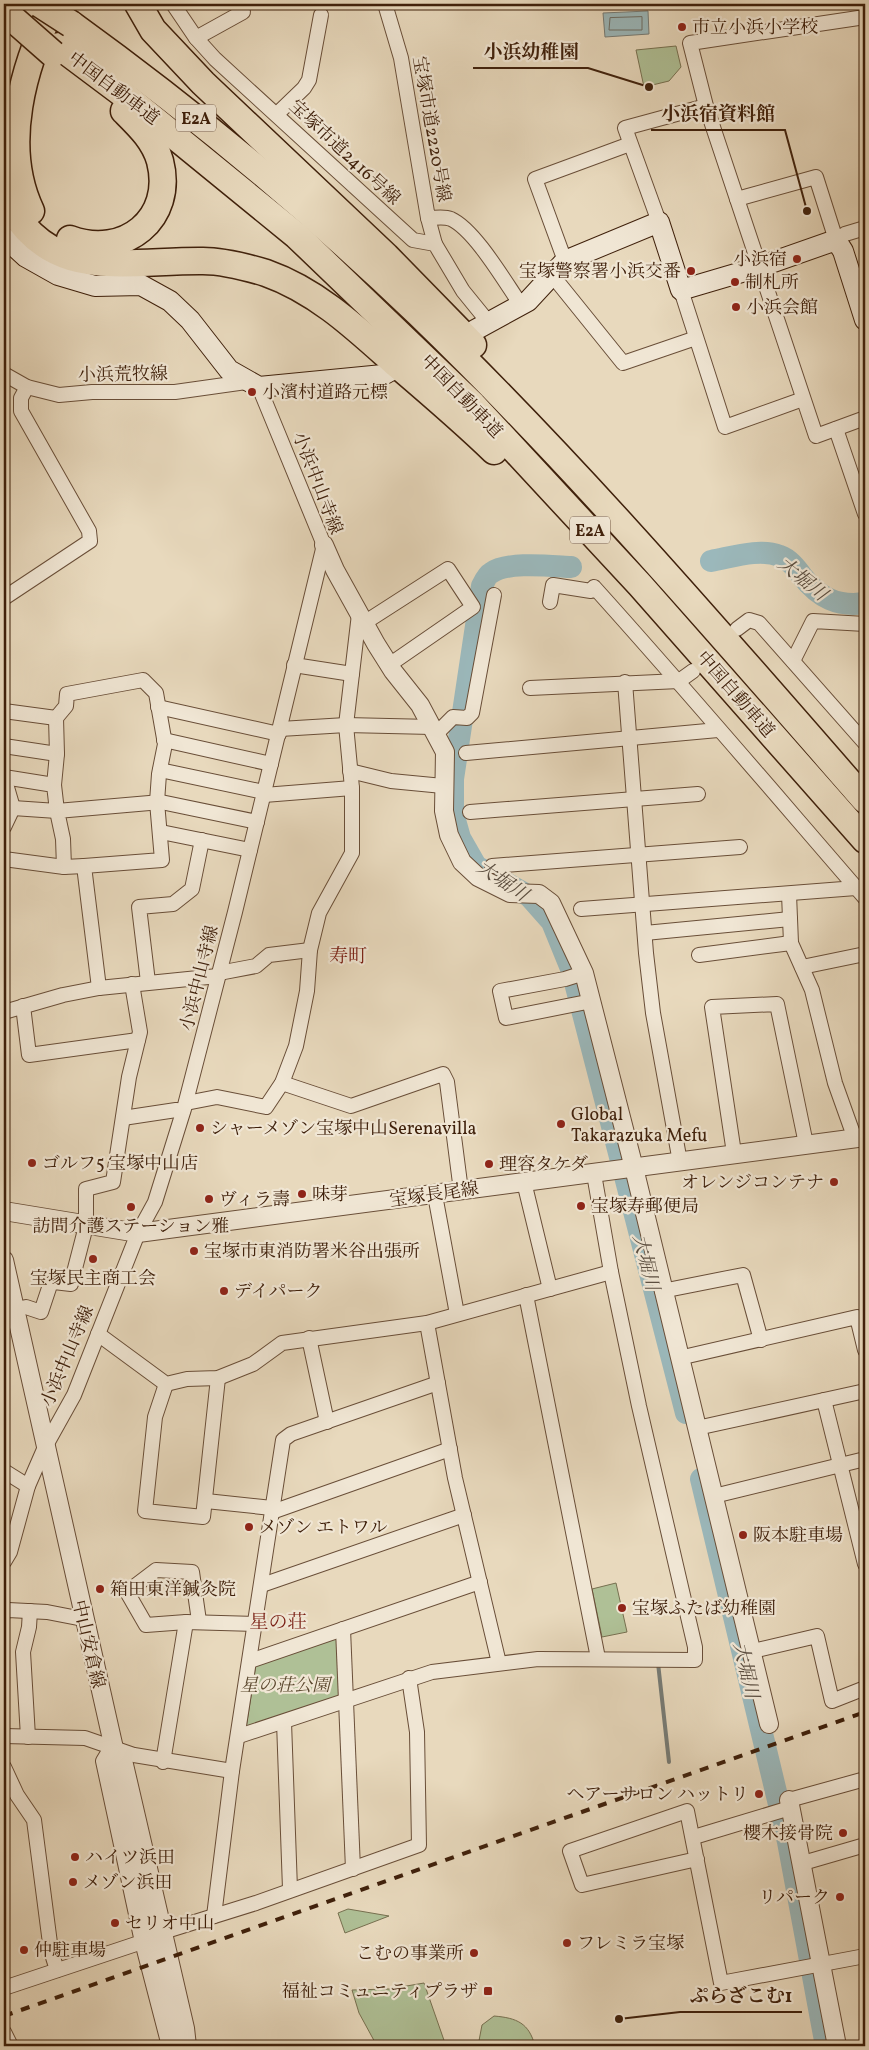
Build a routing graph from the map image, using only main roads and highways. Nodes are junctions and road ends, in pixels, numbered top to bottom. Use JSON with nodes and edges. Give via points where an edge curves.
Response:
{"nodes":[{"id":1,"x":36,"y":4,"type":"edge"},
{"id":2,"x":40,"y":4,"type":"edge"},
{"id":3,"x":54,"y":4,"type":"edge"},
{"id":4,"x":138,"y":4,"type":"edge"},
{"id":5,"x":4,"y":11,"type":"edge"},
{"id":6,"x":61,"y":41,"type":"junction"},
{"id":7,"x":4,"y":78,"type":"edge"},
{"id":8,"x":4,"y":195,"type":"edge"},
{"id":9,"x":4,"y":237,"type":"edge"},
{"id":10,"x":865,"y":320,"type":"edge"},
{"id":11,"x":482,"y":327,"type":"road end"},
{"id":12,"x":392,"y":370,"type":"dead end"},
{"id":13,"x":640,"y":585,"type":"junction"},
{"id":14,"x":705,"y":616,"type":"junction"},
{"id":15,"x":865,"y":800,"type":"edge"},
{"id":16,"x":865,"y":840,"type":"edge"}],
"edges":[{"from":1,"to":7,"type":"highway"},
{"from":2,"to":6,"type":"highway","name":"中国自動車道","number":"E2A","bridge":true},
{"from":3,"to":6,"type":"highway","via":[[24,63],[12,103],[7,136],[11,172],[25,203],[48,228],[82,244],[116,244],[130,239],[154,213],[162,193],[160,160],[142,129]]},
{"from":4,"to":14,"type":"highway","via":[[153,30],[203,84],[445,314],[552,431]]},
{"from":5,"to":6,"type":"highway","name":"中国自動車道","number":"E2A","bridge":true},
{"from":6,"to":13,"type":"highway","name":"中国自動車道","number":"E2A","via":[[297,236],[473,405]]},
{"from":6,"to":14,"type":"highway","name":"中国自動車道","number":"E2A","via":[[135,71],[233,147],[418,314],[557,455]]},
{"from":8,"to":13,"type":"highway","via":[[28,230],[55,250],[78,259],[116,265],[181,261],[221,263],[267,274],[298,288],[335,311],[451,411]]},
{"from":9,"to":12,"type":"main road","via":[[26,257],[58,275],[95,286],[140,285],[170,301],[190,320],[229,370],[253,384],[383,375]]},
{"from":10,"to":11,"type":"main road","via":[[843,251],[836,240],[681,290],[659,222],[558,268],[528,301]]},
{"from":13,"to":16,"type":"highway","name":"中国自動車道","number":"E2A"},
{"from":14,"to":15,"type":"highway","name":"中国自動車道","number":"E2A"}]}
